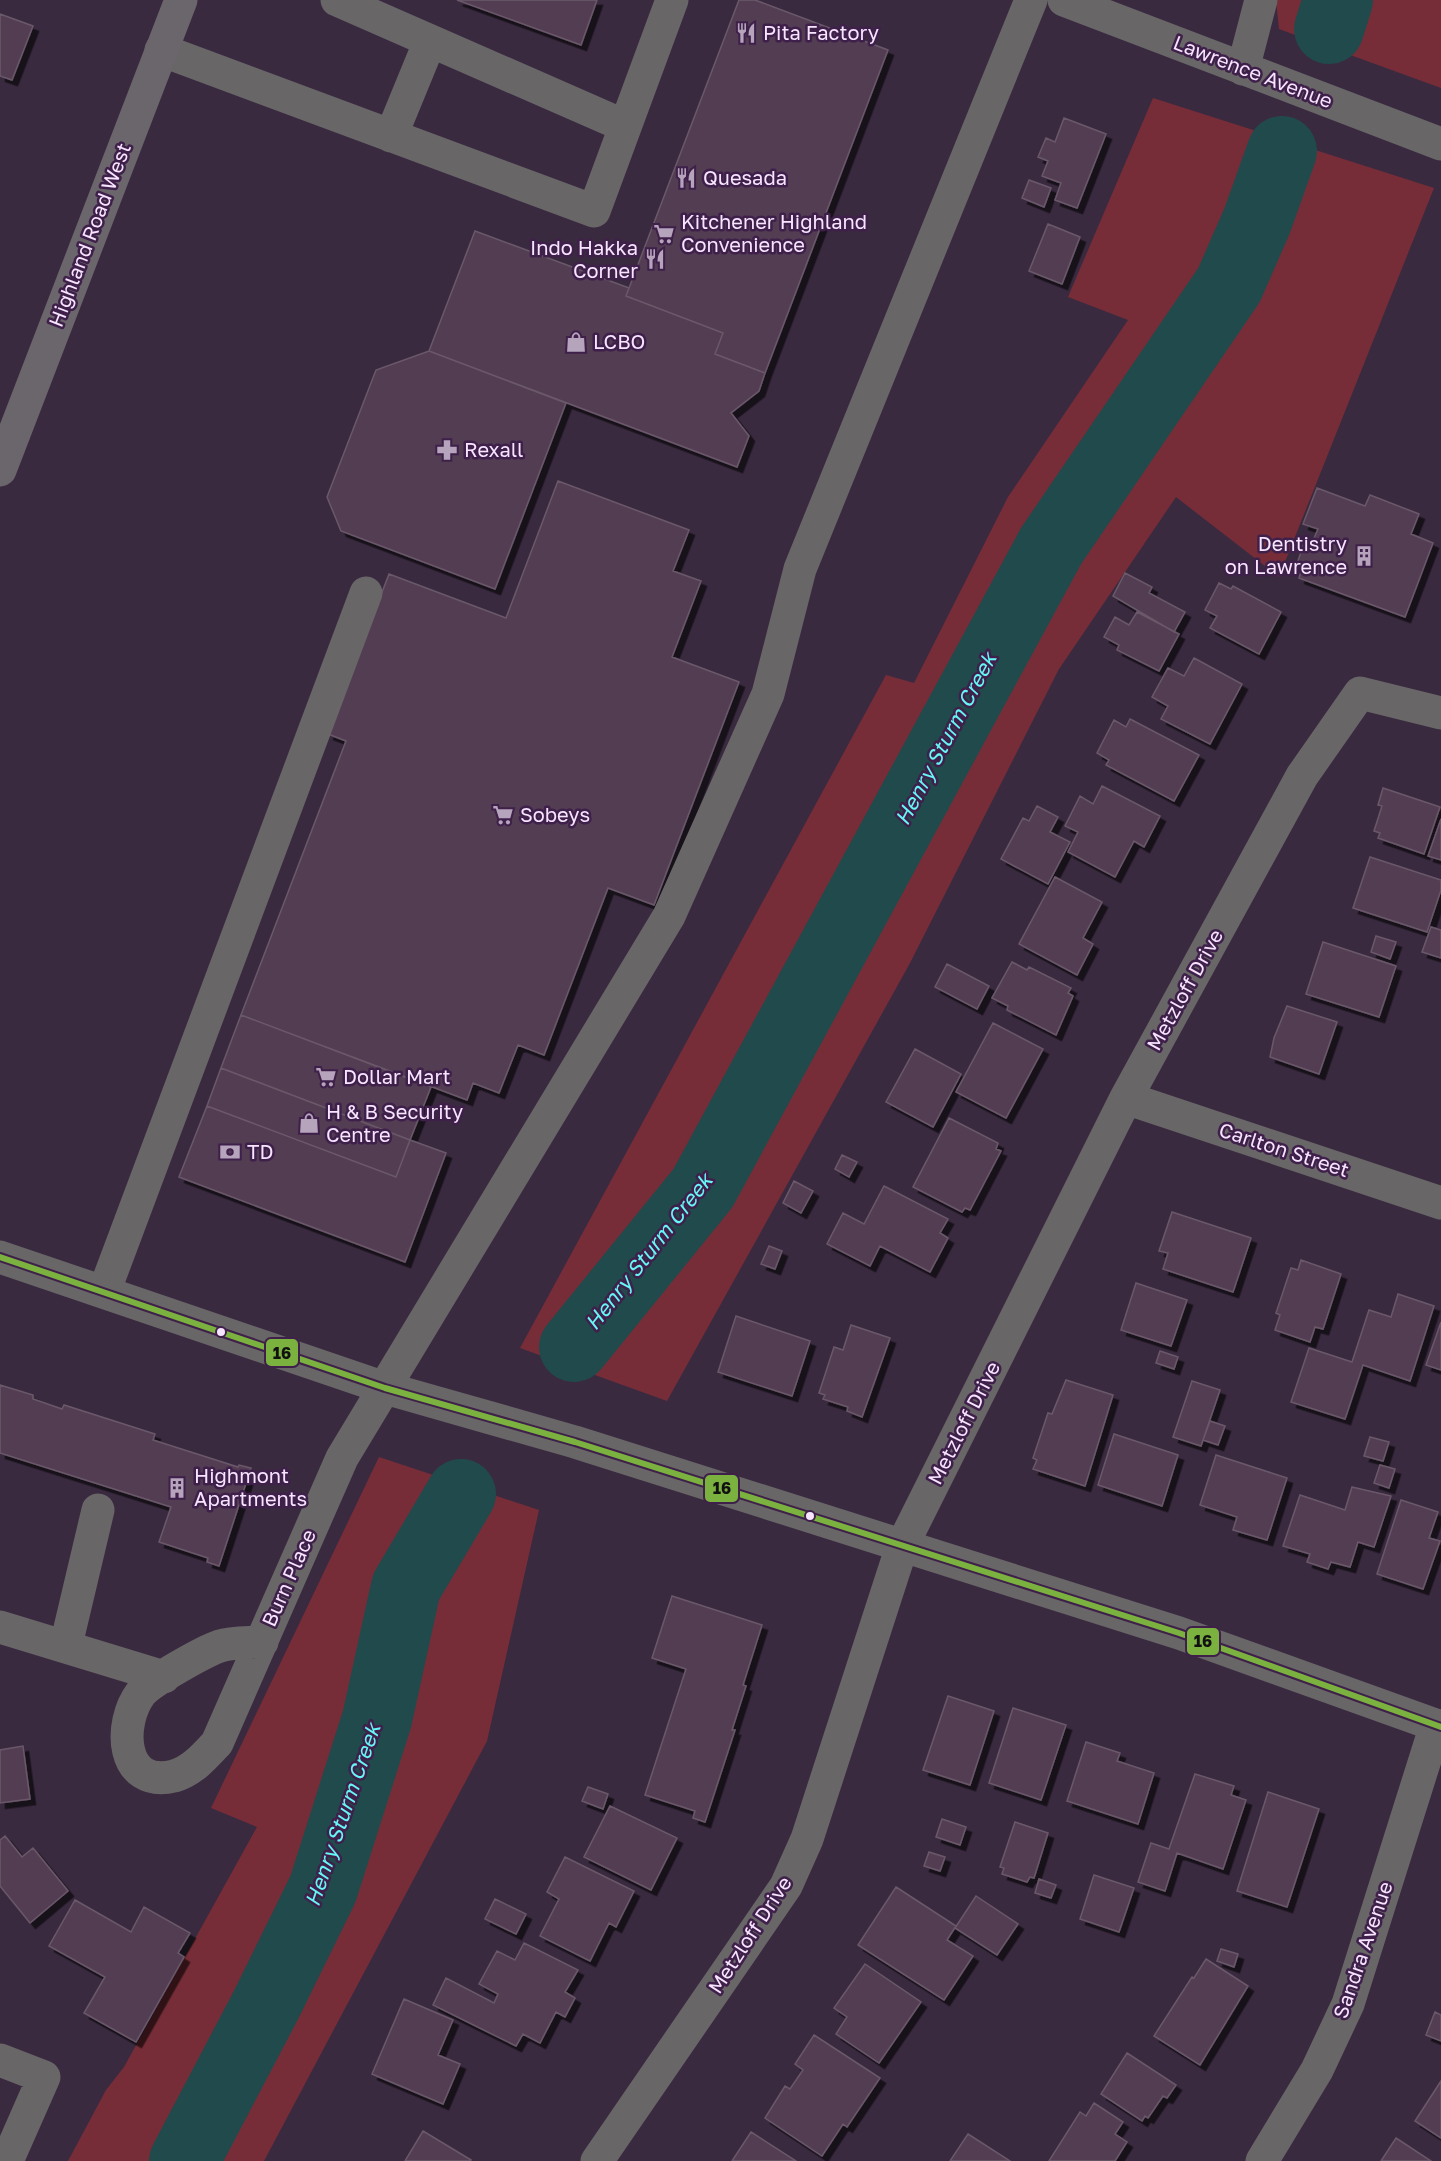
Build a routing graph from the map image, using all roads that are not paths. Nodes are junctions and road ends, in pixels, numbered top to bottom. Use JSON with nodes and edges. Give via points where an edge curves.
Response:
{"nodes":[{"id":1,"x":181,"y":0,"type":"edge"},
{"id":2,"x":337,"y":0,"type":"edge"},
{"id":3,"x":672,"y":0,"type":"edge"},
{"id":4,"x":1031,"y":0,"type":"edge"},
{"id":5,"x":1064,"y":0,"type":"edge"},
{"id":6,"x":1262,"y":0,"type":"edge"},
{"id":7,"x":430,"y":41,"type":"junction"},
{"id":8,"x":161,"y":50,"type":"junction"},
{"id":9,"x":1243,"y":69,"type":"junction"},
{"id":10,"x":625,"y":126,"type":"junction"},
{"id":11,"x":391,"y":136,"type":"junction"},
{"id":12,"x":1441,"y":144,"type":"edge"},
{"id":13,"x":0,"y":470,"type":"edge"},
{"id":14,"x":366,"y":593,"type":"dead end"},
{"id":15,"x":1441,"y":713,"type":"edge"},
{"id":16,"x":1126,"y":1098,"type":"junction"},
{"id":17,"x":1441,"y":1203,"type":"edge"},
{"id":18,"x":0,"y":1257,"type":"edge"},
{"id":19,"x":104,"y":1292,"type":"junction"},
{"id":20,"x":385,"y":1388,"type":"junction"},
{"id":21,"x":98,"y":1509,"type":"dead end"},
{"id":22,"x":902,"y":1546,"type":"junction"},
{"id":23,"x":0,"y":1627,"type":"edge"},
{"id":24,"x":262,"y":1642,"type":"junction"},
{"id":25,"x":66,"y":1645,"type":"junction"},
{"id":26,"x":164,"y":1677,"type":"junction"},
{"id":27,"x":1439,"y":1726,"type":"edge"},
{"id":28,"x":0,"y":2060,"type":"edge"},
{"id":29,"x":7,"y":2161,"type":"edge"},
{"id":30,"x":597,"y":2161,"type":"edge"},
{"id":31,"x":1262,"y":2161,"type":"edge"}],
"edges":[{"from":1,"to":8,"type":"main road","name":"Highland Road West"},
{"from":2,"to":7,"type":"street"},
{"from":3,"to":10,"type":"street"},
{"from":4,"to":20,"type":"street","name":"Burn Place","via":[[800,569],[768,694],[669,916]]},
{"from":5,"to":9,"type":"street","name":"Lawrence Avenue"},
{"from":6,"to":9,"type":"street"},
{"from":7,"to":10,"type":"street"},
{"from":7,"to":11,"type":"street"},
{"from":8,"to":11,"type":"street"},
{"from":8,"to":13,"type":"main road","name":"Highland Road West"},
{"from":9,"to":12,"type":"street","name":"Lawrence Avenue"},
{"from":10,"to":11,"type":"street","via":[[594,211]]},
{"from":14,"to":19,"type":"street"},
{"from":15,"to":16,"type":"street","name":"Metzloff Drive","via":[[1360,693],[1302,776]]},
{"from":16,"to":17,"type":"street","name":"Carlton Street"},
{"from":16,"to":22,"type":"street","name":"Metzloff Drive"},
{"from":18,"to":19,"type":"street"},
{"from":19,"to":20,"type":"street"},
{"from":20,"to":22,"type":"street","via":[[575,1442]]},
{"from":20,"to":24,"type":"street","name":"Burn Place","via":[[342,1458]]},
{"from":21,"to":25,"type":"street"},
{"from":22,"to":27,"type":"street","via":[[1179,1633]]},
{"from":22,"to":30,"type":"street","name":"Metzloff Drive","via":[[807,1839],[786,1886]]},
{"from":23,"to":25,"type":"street"},
{"from":24,"to":26,"type":"street","name":"Burn Place","via":[[221,1645]]},
{"from":24,"to":26,"type":"street","name":"Burn Place","via":[[218,1743],[194,1766],[174,1776],[154,1777],[130,1759],[125,1742],[142,1692]]},
{"from":25,"to":26,"type":"street"},
{"from":27,"to":31,"type":"street","name":"Sandra Avenue","via":[[1348,2004],[1317,2070]]},
{"from":28,"to":29,"type":"street","via":[[44,2077]]}]}
